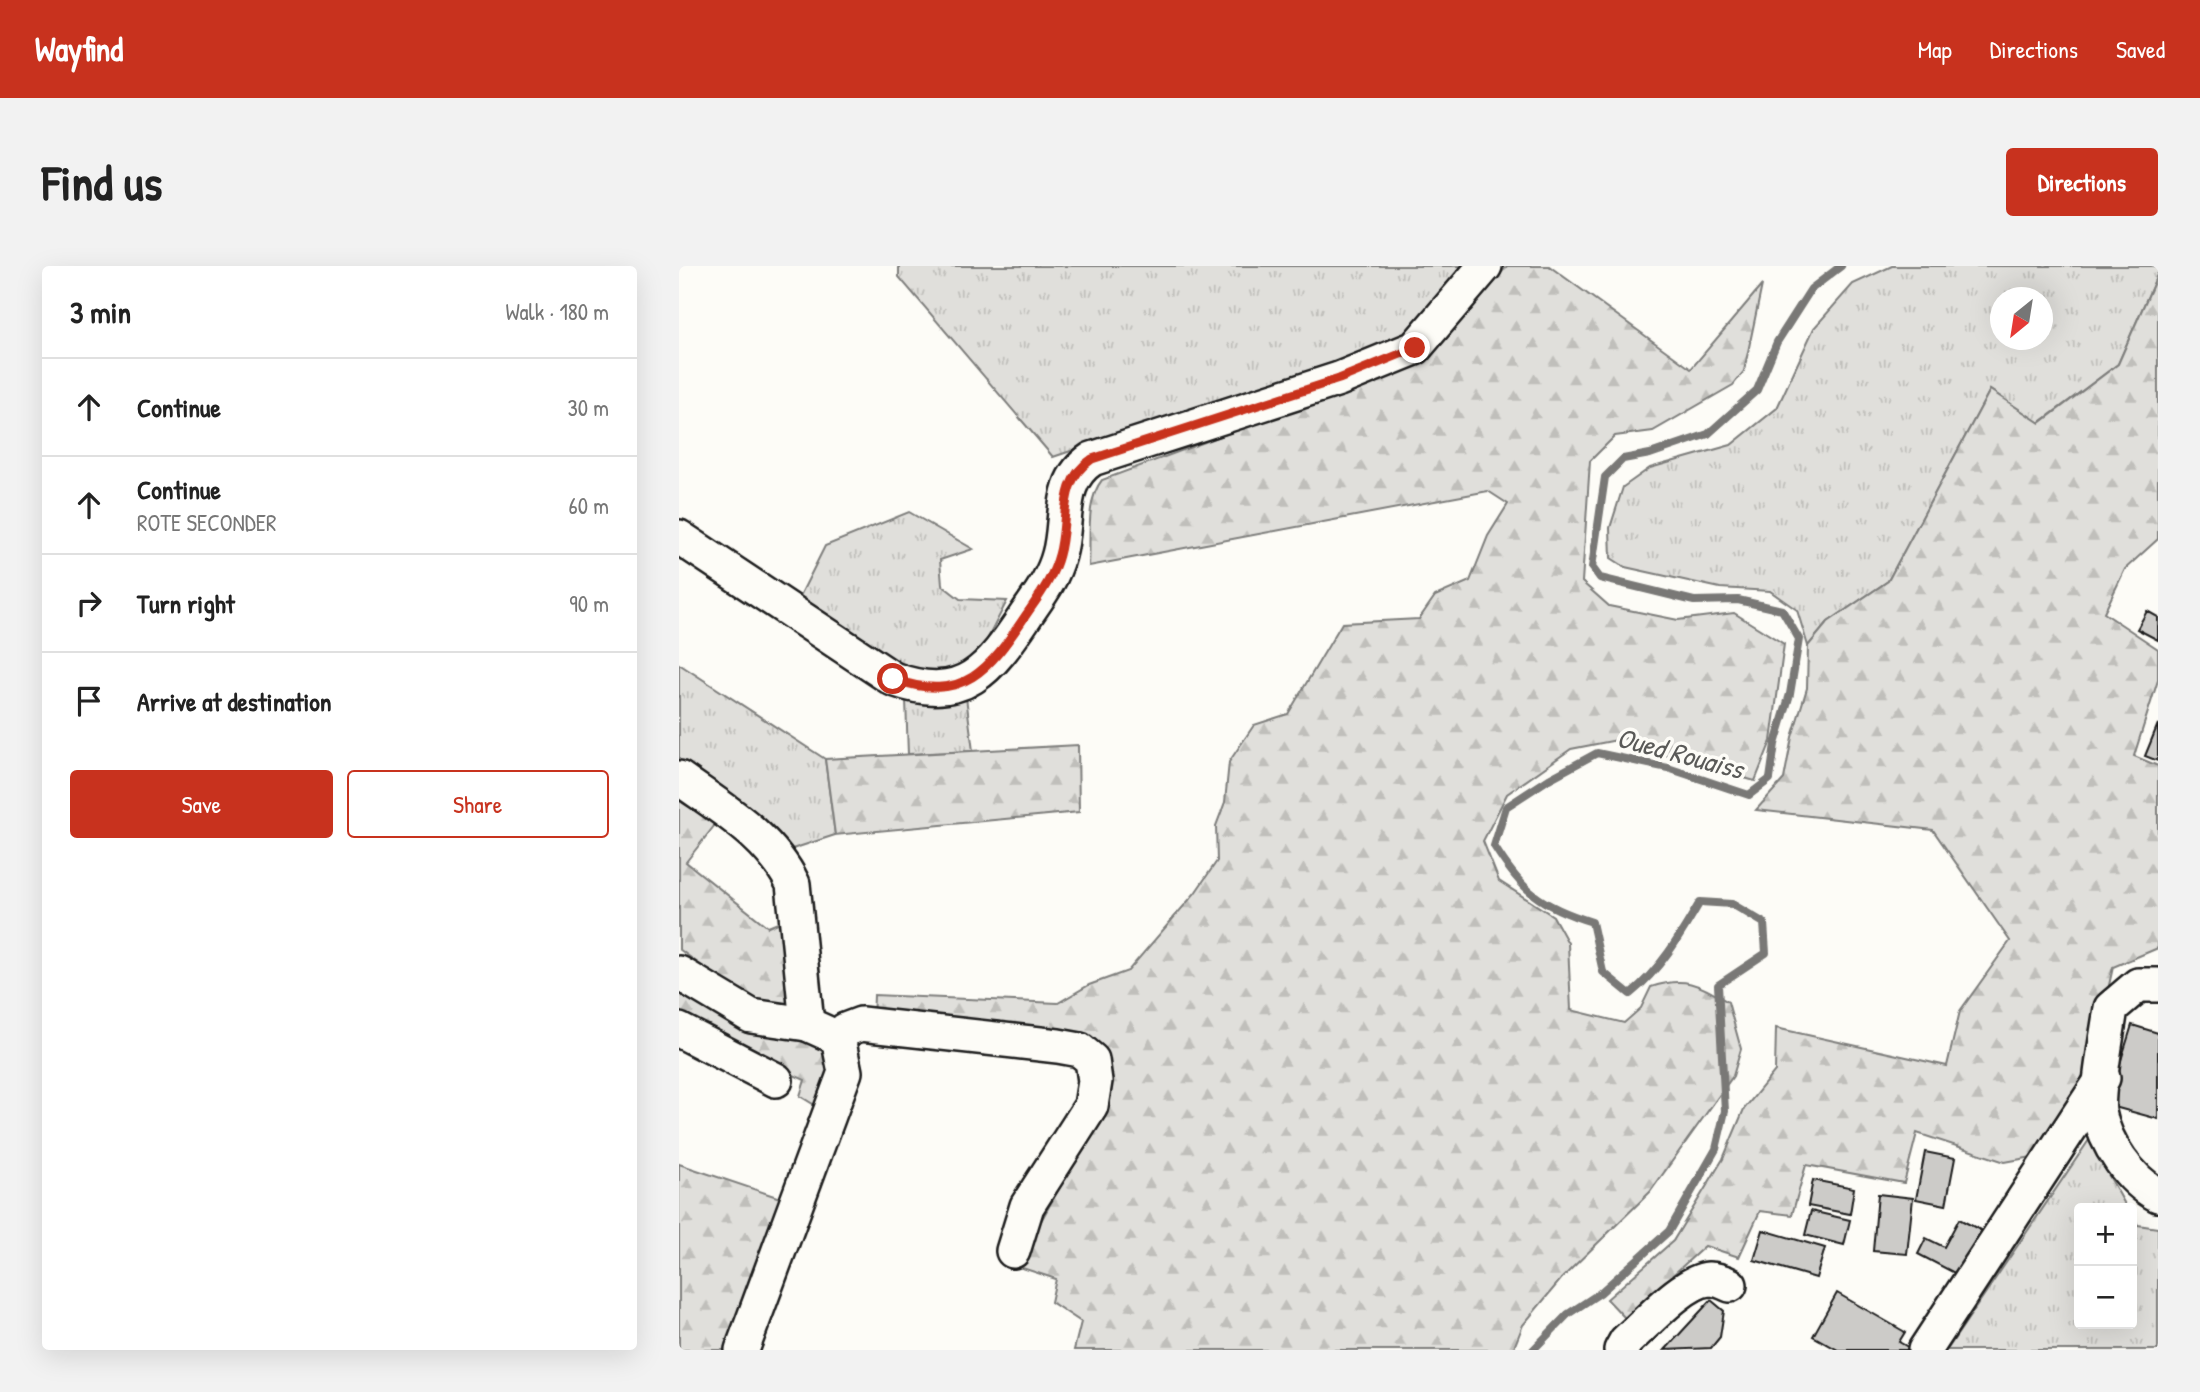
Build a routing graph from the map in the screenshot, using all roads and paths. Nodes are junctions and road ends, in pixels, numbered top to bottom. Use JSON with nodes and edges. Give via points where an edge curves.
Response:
{"nodes":[{"id":1,"x":1485,"y":266,"type":"edge"},
{"id":2,"x":679,"y":537,"type":"edge"},
{"id":3,"x":679,"y":778,"type":"edge"},
{"id":4,"x":679,"y":972,"type":"edge"},
{"id":5,"x":2158,"y":985,"type":"edge"},
{"id":6,"x":807,"y":1024,"type":"junction"},
{"id":7,"x":679,"y":1030,"type":"edge"},
{"id":8,"x":838,"y":1038,"type":"junction"},
{"id":9,"x":2103,"y":1078,"type":"junction"},
{"id":10,"x":776,"y":1080,"type":"dead end"},
{"id":11,"x":2158,"y":1195,"type":"edge"},
{"id":12,"x":1013,"y":1251,"type":"dead end"},
{"id":13,"x":1730,"y":1285,"type":"dead end"},
{"id":14,"x":742,"y":1350,"type":"edge"},
{"id":15,"x":1621,"y":1350,"type":"edge"},
{"id":16,"x":1925,"y":1350,"type":"edge"}],
"edges":[{"from":1,"to":2,"type":"street","via":[[1415,348],[1339,379],[1092,459],[1077,471],[1068,490],[1054,571],[996,660],[966,681],[947,686],[911,685],[893,679]]},
{"from":3,"to":6,"type":"street","via":[[764,839],[784,865],[793,884]]},
{"from":4,"to":6,"type":"street","via":[[751,1016]]},
{"from":5,"to":9,"type":"street","via":[[2138,985],[2111,1007]]},
{"from":6,"to":8,"type":"street"},
{"from":7,"to":10,"type":"street"},
{"from":8,"to":12,"type":"street","via":[[861,1024],[1058,1046],[1080,1050],[1092,1060],[1091,1106],[1027,1206]]},
{"from":8,"to":14,"type":"street","via":[[845,1072]]},
{"from":9,"to":11,"type":"street","via":[[2099,1111],[2118,1157],[2144,1187]]},
{"from":9,"to":16,"type":"street"},
{"from":13,"to":15,"type":"street","via":[[1712,1279],[1699,1281]]}]}
